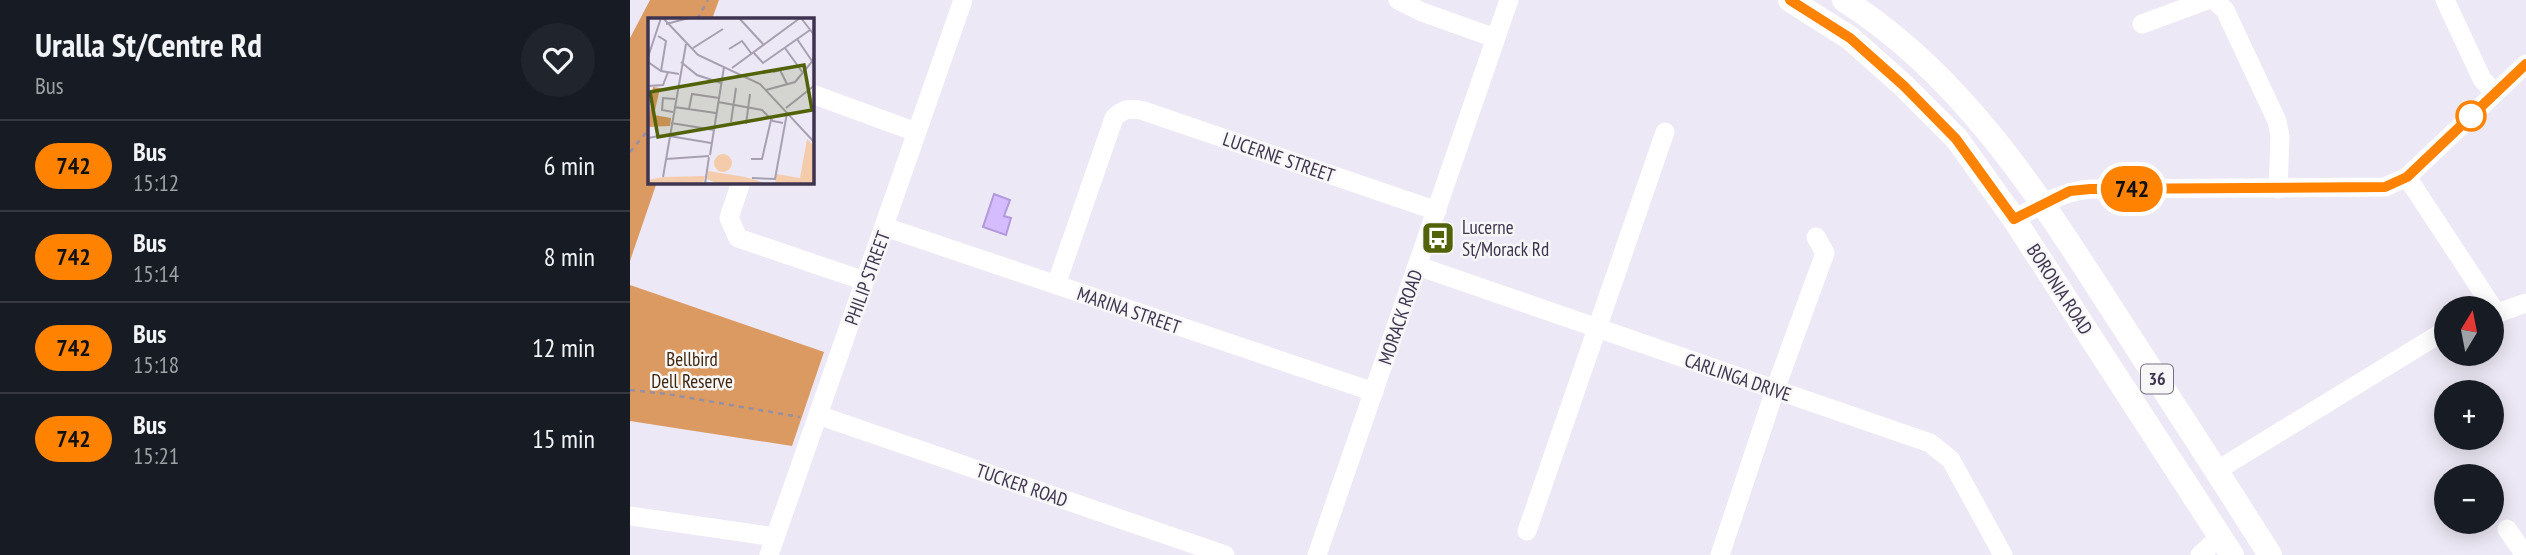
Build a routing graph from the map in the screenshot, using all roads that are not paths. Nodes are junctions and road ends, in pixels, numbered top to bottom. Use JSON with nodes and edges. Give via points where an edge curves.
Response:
{"nodes":[{"id":1,"x":963,"y":0,"type":"edge"},
{"id":2,"x":1398,"y":0,"type":"edge"},
{"id":3,"x":1509,"y":0,"type":"edge"},
{"id":4,"x":1790,"y":0,"type":"edge"},
{"id":5,"x":1844,"y":0,"type":"edge"},
{"id":6,"x":2207,"y":0,"type":"edge"},
{"id":7,"x":2214,"y":0,"type":"edge"},
{"id":8,"x":2445,"y":0,"type":"edge"},
{"id":9,"x":2142,"y":24,"type":"dead end"},
{"id":10,"x":1495,"y":38,"type":"junction"},
{"id":11,"x":2526,"y":64,"type":"edge"},
{"id":12,"x":2495,"y":93,"type":"junction"},
{"id":13,"x":814,"y":95,"type":"edge"},
{"id":14,"x":916,"y":132,"type":"junction"},
{"id":15,"x":1665,"y":132,"type":"dead end"},
{"id":16,"x":2407,"y":177,"type":"junction"},
{"id":17,"x":740,"y":184,"type":"edge"},
{"id":18,"x":2278,"y":189,"type":"junction"},
{"id":19,"x":2043,"y":203,"type":"junction"},
{"id":20,"x":1437,"y":211,"type":"junction"},
{"id":21,"x":2014,"y":219,"type":"junction"},
{"id":22,"x":885,"y":227,"type":"junction"},
{"id":23,"x":1816,"y":237,"type":"dead end"},
{"id":24,"x":1418,"y":266,"type":"junction"},
{"id":25,"x":865,"y":281,"type":"junction"},
{"id":26,"x":1056,"y":285,"type":"junction"},
{"id":27,"x":2483,"y":296,"type":"edge"},
{"id":28,"x":2526,"y":303,"type":"edge"},
{"id":29,"x":2504,"y":311,"type":"edge"},
{"id":30,"x":1597,"y":328,"type":"junction"},
{"id":31,"x":2434,"y":337,"type":"edge"},
{"id":32,"x":1776,"y":390,"type":"junction"},
{"id":33,"x":1374,"y":392,"type":"junction"},
{"id":34,"x":817,"y":418,"type":"junction"},
{"id":35,"x":2216,"y":471,"type":"junction"},
{"id":36,"x":630,"y":516,"type":"edge"},
{"id":37,"x":2507,"y":529,"type":"dead end"},
{"id":38,"x":1527,"y":531,"type":"dead end"},
{"id":39,"x":772,"y":546,"type":"edge"},
{"id":40,"x":2226,"y":546,"type":"edge"},
{"id":41,"x":1225,"y":555,"type":"edge"},
{"id":42,"x":1317,"y":555,"type":"edge"},
{"id":43,"x":1720,"y":555,"type":"edge"},
{"id":44,"x":2003,"y":555,"type":"edge"},
{"id":45,"x":2200,"y":555,"type":"edge"},
{"id":46,"x":2270,"y":555,"type":"edge"},
{"id":47,"x":2525,"y":555,"type":"edge"}],
"edges":[{"from":1,"to":14,"type":"street","name":"PHILIP STREET"},
{"from":2,"to":10,"type":"street"},
{"from":3,"to":10,"type":"street","name":"MORACK ROAD"},
{"from":4,"to":21,"type":"main road","name":"BORONIA ROAD","number":"36","via":[[1850,38],[1904,86],[1956,139]]},
{"from":5,"to":19,"type":"main road","name":"BORONIA ROAD","number":"36","via":[[1920,59],[1973,111]]},
{"from":6,"to":9,"type":"street"},
{"from":7,"to":18,"type":"street","via":[[2225,10],[2277,121]]},
{"from":8,"to":12,"type":"street","via":[[2482,79]]},
{"from":10,"to":20,"type":"street","name":"MORACK ROAD"},
{"from":11,"to":12,"type":"street"},
{"from":12,"to":16,"type":"street"},
{"from":13,"to":14,"type":"street"},
{"from":14,"to":22,"type":"street","name":"PHILIP STREET"},
{"from":15,"to":30,"type":"street"},
{"from":16,"to":18,"type":"street","via":[[2385,187]]},
{"from":16,"to":27,"type":"street"},
{"from":17,"to":25,"type":"street","via":[[729,218],[738,238]]},
{"from":18,"to":19,"type":"street","via":[[2090,189],[2070,191]]},
{"from":19,"to":21,"type":"street"},
{"from":19,"to":35,"type":"main road","name":"BORONIA ROAD","number":"36"},
{"from":20,"to":24,"type":"street","name":"MORACK ROAD"},
{"from":20,"to":26,"type":"street","name":"LUCERNE STREET","via":[[1129,108],[1114,118]]},
{"from":21,"to":40,"type":"main road","name":"BORONIA ROAD","number":"36"},
{"from":22,"to":25,"type":"street","name":"PHILIP STREET"},
{"from":22,"to":26,"type":"street","name":"MARINA STREET"},
{"from":23,"to":32,"type":"street","via":[[1825,253]]},
{"from":24,"to":30,"type":"street","name":"CARLINGA DRIVE"},
{"from":24,"to":33,"type":"street","name":"MORACK ROAD"},
{"from":25,"to":34,"type":"street","name":"PHILIP STREET"},
{"from":26,"to":33,"type":"street","name":"MARINA STREET"},
{"from":28,"to":29,"type":"street"},
{"from":30,"to":32,"type":"street","name":"CARLINGA DRIVE"},
{"from":30,"to":38,"type":"street"},
{"from":31,"to":35,"type":"street"},
{"from":32,"to":43,"type":"street"},
{"from":32,"to":44,"type":"street","name":"CARLINGA DRIVE","via":[[1930,443],[1951,460]]},
{"from":33,"to":42,"type":"street","name":"MORACK ROAD"},
{"from":34,"to":39,"type":"street","name":"PHILIP STREET"},
{"from":34,"to":41,"type":"street","name":"TUCKER ROAD"},
{"from":35,"to":46,"type":"main road","name":"BORONIA ROAD","number":"36"},
{"from":36,"to":39,"type":"street"},
{"from":37,"to":47,"type":"street"},
{"from":40,"to":45,"type":"street"}]}
